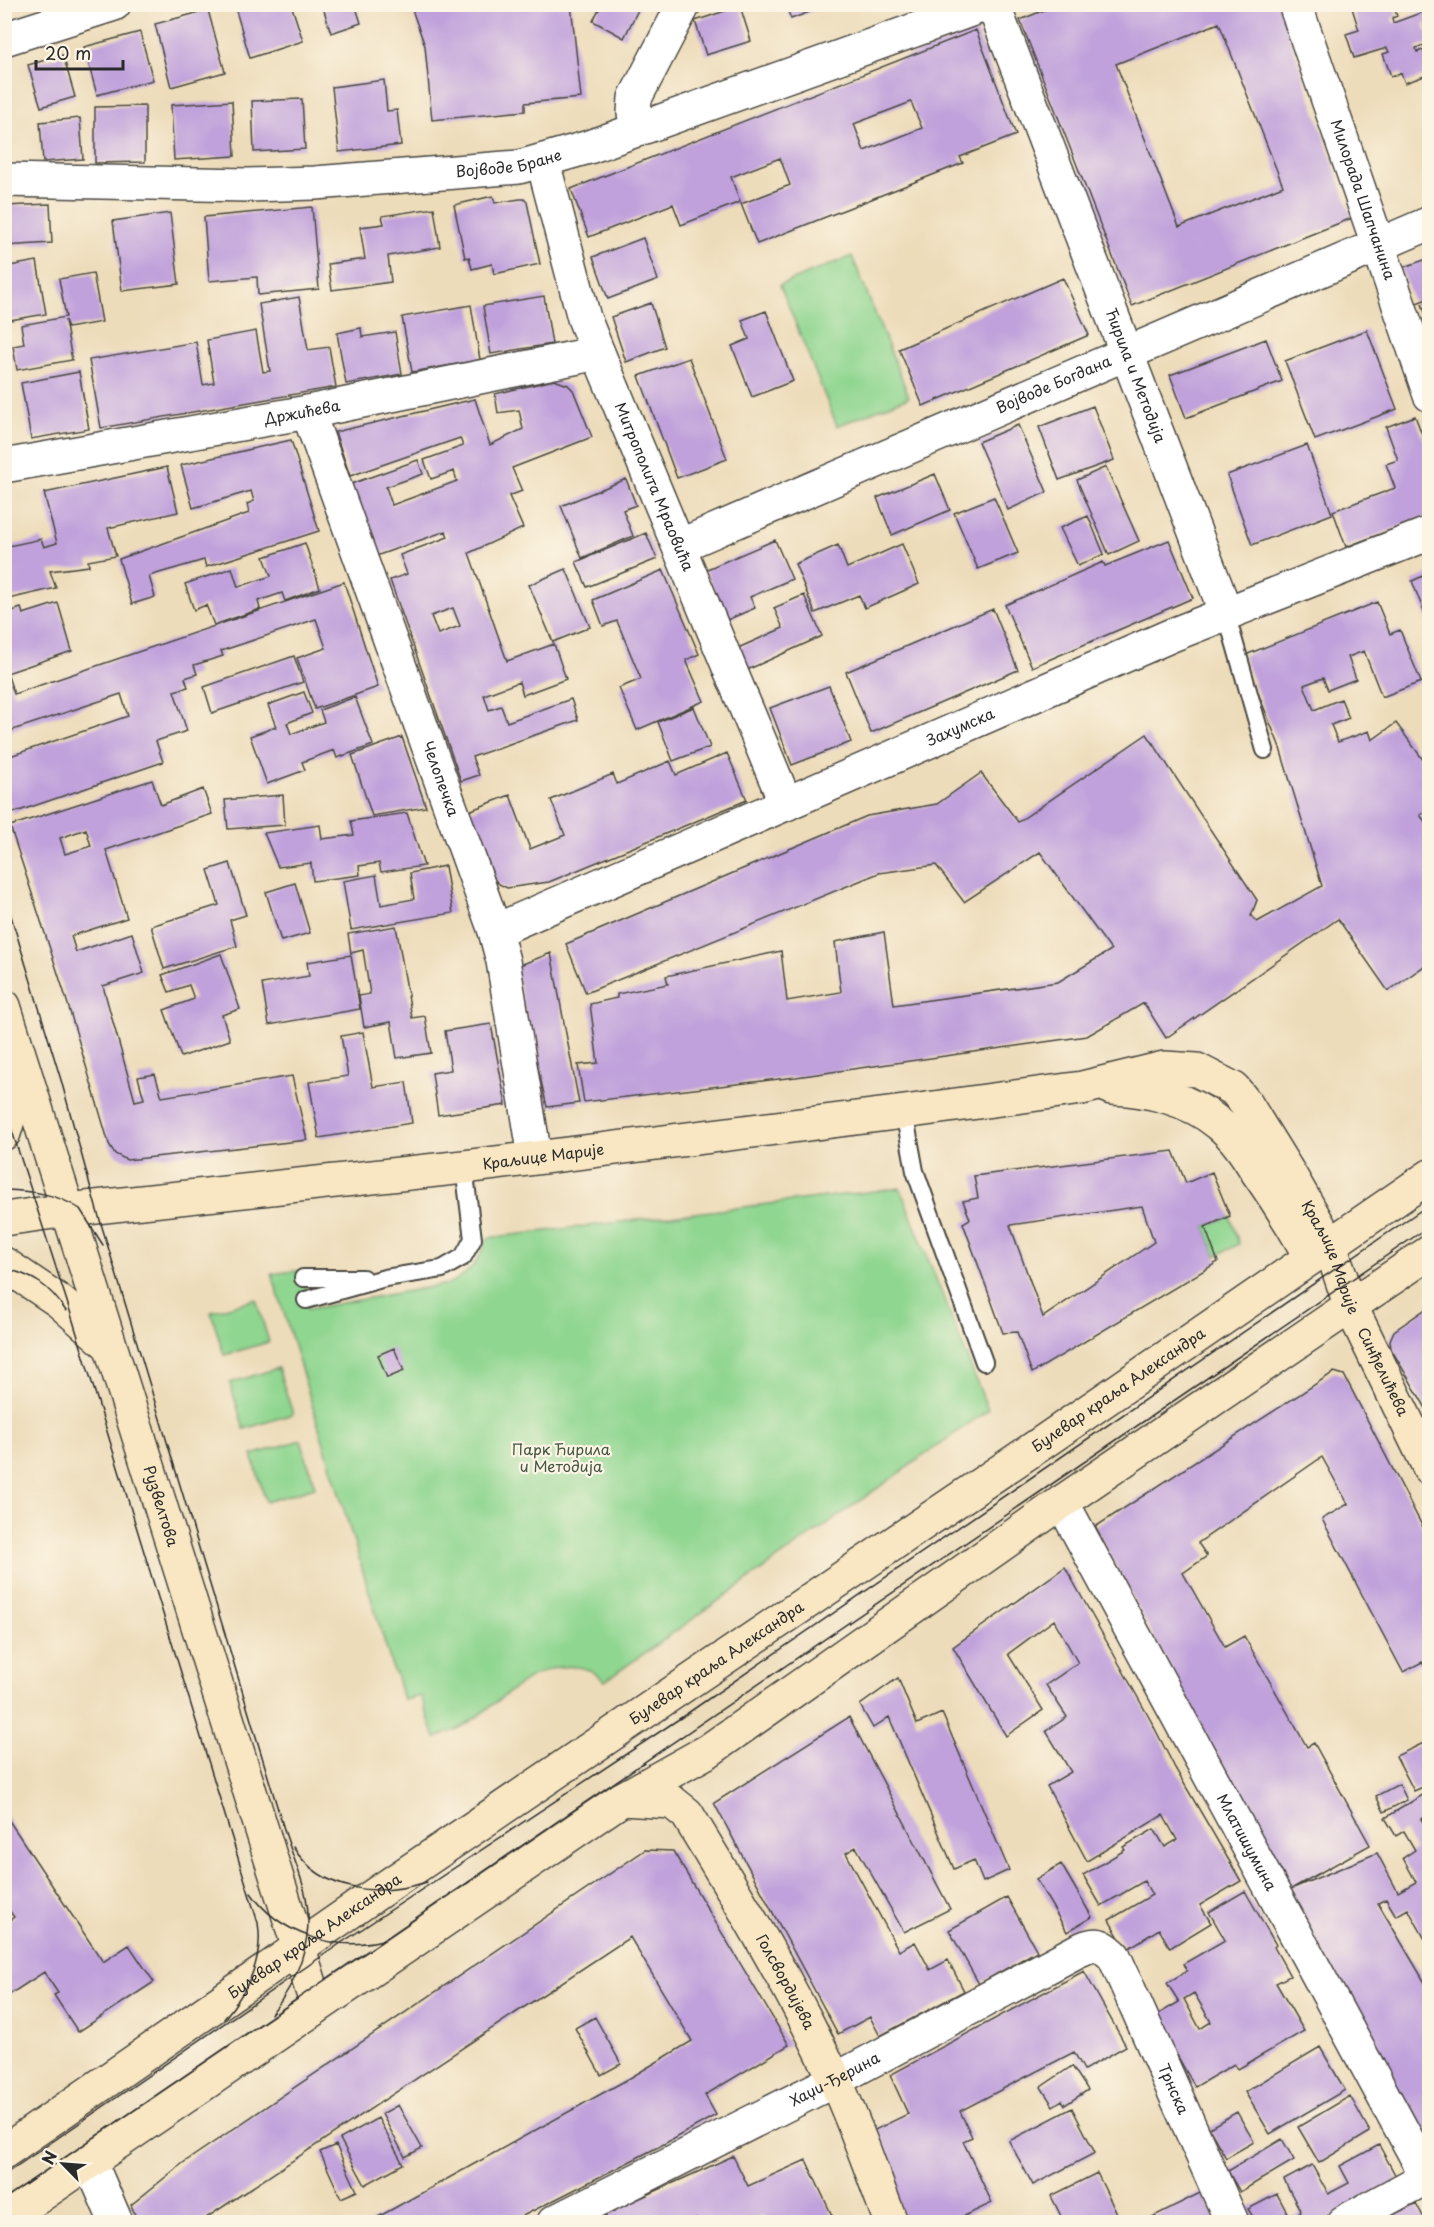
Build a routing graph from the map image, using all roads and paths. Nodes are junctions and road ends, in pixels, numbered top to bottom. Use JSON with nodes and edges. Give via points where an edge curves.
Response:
{"nodes":[{"id":1,"x":114,"y":4,"type":"edge"},
{"id":2,"x":684,"y":4,"type":"edge"},
{"id":3,"x":987,"y":4,"type":"edge"},
{"id":4,"x":993,"y":4,"type":"edge"},
{"id":5,"x":1295,"y":4,"type":"edge"},
{"id":6,"x":4,"y":39,"type":"edge"},
{"id":7,"x":637,"y":130,"type":"junction"},
{"id":8,"x":543,"y":162,"type":"junction"},
{"id":9,"x":4,"y":180,"type":"edge"},
{"id":10,"x":1430,"y":223,"type":"edge"},
{"id":11,"x":1377,"y":245,"type":"junction"},
{"id":12,"x":598,"y":353,"type":"junction"},
{"id":13,"x":1128,"y":354,"type":"junction"},
{"id":14,"x":1430,"y":395,"type":"edge"},
{"id":15,"x":308,"y":412,"type":"junction"},
{"id":16,"x":4,"y":466,"type":"edge"},
{"id":17,"x":1430,"y":533,"type":"edge"},
{"id":18,"x":679,"y":546,"type":"junction"},
{"id":19,"x":1226,"y":613,"type":"junction"},
{"id":20,"x":1265,"y":750,"type":"dead end"},
{"id":21,"x":786,"y":804,"type":"junction"},
{"id":22,"x":495,"y":931,"type":"junction"},
{"id":23,"x":4,"y":1006,"type":"edge"},
{"id":24,"x":19,"y":1057,"type":"junction"},
{"id":25,"x":904,"y":1112,"type":"junction"},
{"id":26,"x":4,"y":1132,"type":"edge"},
{"id":27,"x":535,"y":1157,"type":"junction"},
{"id":28,"x":464,"y":1167,"type":"junction"},
{"id":29,"x":1430,"y":1176,"type":"edge"},
{"id":30,"x":68,"y":1210,"type":"junction"},
{"id":31,"x":4,"y":1219,"type":"edge"},
{"id":32,"x":1320,"y":1252,"type":"junction"},
{"id":33,"x":1430,"y":1252,"type":"edge"},
{"id":34,"x":4,"y":1264,"type":"edge"},
{"id":35,"x":303,"y":1278,"type":"dead end"},
{"id":36,"x":385,"y":1278,"type":"junction"},
{"id":37,"x":306,"y":1300,"type":"dead end"},
{"id":38,"x":1351,"y":1307,"type":"junction"},
{"id":39,"x":109,"y":1345,"type":"junction"},
{"id":40,"x":984,"y":1362,"type":"dead end"},
{"id":41,"x":1430,"y":1469,"type":"edge"},
{"id":42,"x":1062,"y":1502,"type":"junction"},
{"id":43,"x":622,"y":1799,"type":"junction"},
{"id":44,"x":298,"y":1948,"type":"junction"},
{"id":45,"x":1114,"y":1956,"type":"joint"},
{"id":46,"x":317,"y":2006,"type":"junction"},
{"id":47,"x":835,"y":2080,"type":"junction"},
{"id":48,"x":4,"y":2152,"type":"edge"},
{"id":49,"x":90,"y":2162,"type":"junction"},
{"id":50,"x":1428,"y":2180,"type":"edge"},
{"id":51,"x":595,"y":2213,"type":"edge"},
{"id":52,"x":4,"y":2220,"type":"edge"},
{"id":53,"x":116,"y":2223,"type":"edge"},
{"id":54,"x":555,"y":2223,"type":"edge"},
{"id":55,"x":891,"y":2223,"type":"edge"},
{"id":56,"x":1232,"y":2223,"type":"edge"},
{"id":57,"x":1344,"y":2223,"type":"edge"}],
"edges":[{"from":1,"to":6,"type":"street"},
{"from":2,"to":7,"type":"street","via":[[635,98]]},
{"from":3,"to":7,"type":"street","name":"Војводе Бране"},
{"from":4,"to":13,"type":"street","name":"Ћирила и Методија"},
{"from":5,"to":11,"type":"street","name":"Милорада Шапчанина"},
{"from":7,"to":8,"type":"street","name":"Војводе Бране"},
{"from":8,"to":9,"type":"street","name":"Војводе Бране","via":[[519,167],[248,185]]},
{"from":8,"to":12,"type":"street","name":"Митрополита Мраовића"},
{"from":10,"to":11,"type":"street","name":"Војводе Богдана"},
{"from":11,"to":13,"type":"street","name":"Војводе Богдана"},
{"from":11,"to":14,"type":"street","name":"Милорада Шапчанина"},
{"from":12,"to":15,"type":"street","name":"Држићева"},
{"from":12,"to":18,"type":"street","name":"Митрополита Мраовића"},
{"from":13,"to":18,"type":"street","name":"Војводе Богдана"},
{"from":13,"to":19,"type":"street","name":"Ћирила и Методија"},
{"from":15,"to":16,"type":"street","name":"Држићева"},
{"from":15,"to":22,"type":"street","name":"Челопечка"},
{"from":17,"to":19,"type":"street","name":"Захумска"},
{"from":18,"to":21,"type":"street","name":"Митрополита Мраовића"},
{"from":19,"to":20,"type":"lane","name":"Ћирила и Методија"},
{"from":19,"to":21,"type":"street","name":"Захумска"},
{"from":21,"to":22,"type":"street","name":"Захумска"},
{"from":22,"to":27,"type":"street","name":"Челопечка"},
{"from":23,"to":24,"type":"main road","name":"Рузвелтова"},
{"from":24,"to":26,"type":"main road"},
{"from":24,"to":30,"type":"main road","name":"Рузвелтова"},
{"from":25,"to":27,"type":"main road","name":"Краљице Марије"},
{"from":25,"to":32,"type":"main road","name":"Краљице Марије","via":[[1082,1088],[1164,1068],[1197,1070],[1227,1084],[1246,1104]]},
{"from":25,"to":40,"type":"lane","via":[[915,1171]]},
{"from":27,"to":28,"type":"main road","name":"Краљице Марије"},
{"from":28,"to":30,"type":"main road","name":"Краљице Марије"},
{"from":28,"to":36,"type":"lane","via":[[473,1239],[463,1257],[442,1269]]},
{"from":29,"to":32,"type":"main road","name":"Булевар краља Александра"},
{"from":30,"to":31,"type":"main road","name":"Краљице Марије"},
{"from":30,"to":39,"type":"main road","name":"Рузвелтова"},
{"from":32,"to":38,"type":"main road","name":"Краљице Марије"},
{"from":32,"to":44,"type":"main road","name":"Булевар краља Александра"},
{"from":33,"to":38,"type":"main road"},
{"from":34,"to":39,"type":"main road","via":[[59,1301]]},
{"from":35,"to":36,"type":"lane"},
{"from":36,"to":37,"type":"lane"},
{"from":38,"to":41,"type":"main road","name":"Синђелићева"},
{"from":38,"to":42,"type":"main road"},
{"from":39,"to":44,"type":"main road","name":"Рузвелтова"},
{"from":42,"to":43,"type":"main road","via":[[708,1751]]},
{"from":42,"to":50,"type":"street","name":"Млатишумина"},
{"from":43,"to":46,"type":"main road"},
{"from":43,"to":47,"type":"main road","name":"Голсвордијева","via":[[672,1802],[687,1814],[765,1941]]},
{"from":44,"to":46,"type":"main road","name":"Рузвелтова"},
{"from":44,"to":48,"type":"main road","name":"Булевар краља Александра"},
{"from":45,"to":47,"type":"street","name":"Хаџи-Ђерина","via":[[1103,1947],[1091,1945]]},
{"from":45,"to":56,"type":"street","name":"Трнска"},
{"from":46,"to":49,"type":"main road"},
{"from":47,"to":51,"type":"street","name":"Хаџи-Ђерина"},
{"from":47,"to":55,"type":"main road","name":"Голсвордијева"},
{"from":49,"to":52,"type":"main road"},
{"from":49,"to":53,"type":"street"},
{"from":50,"to":57,"type":"street"},
{"from":51,"to":54,"type":"street","name":"Хаџи-Ђерина"}]}
